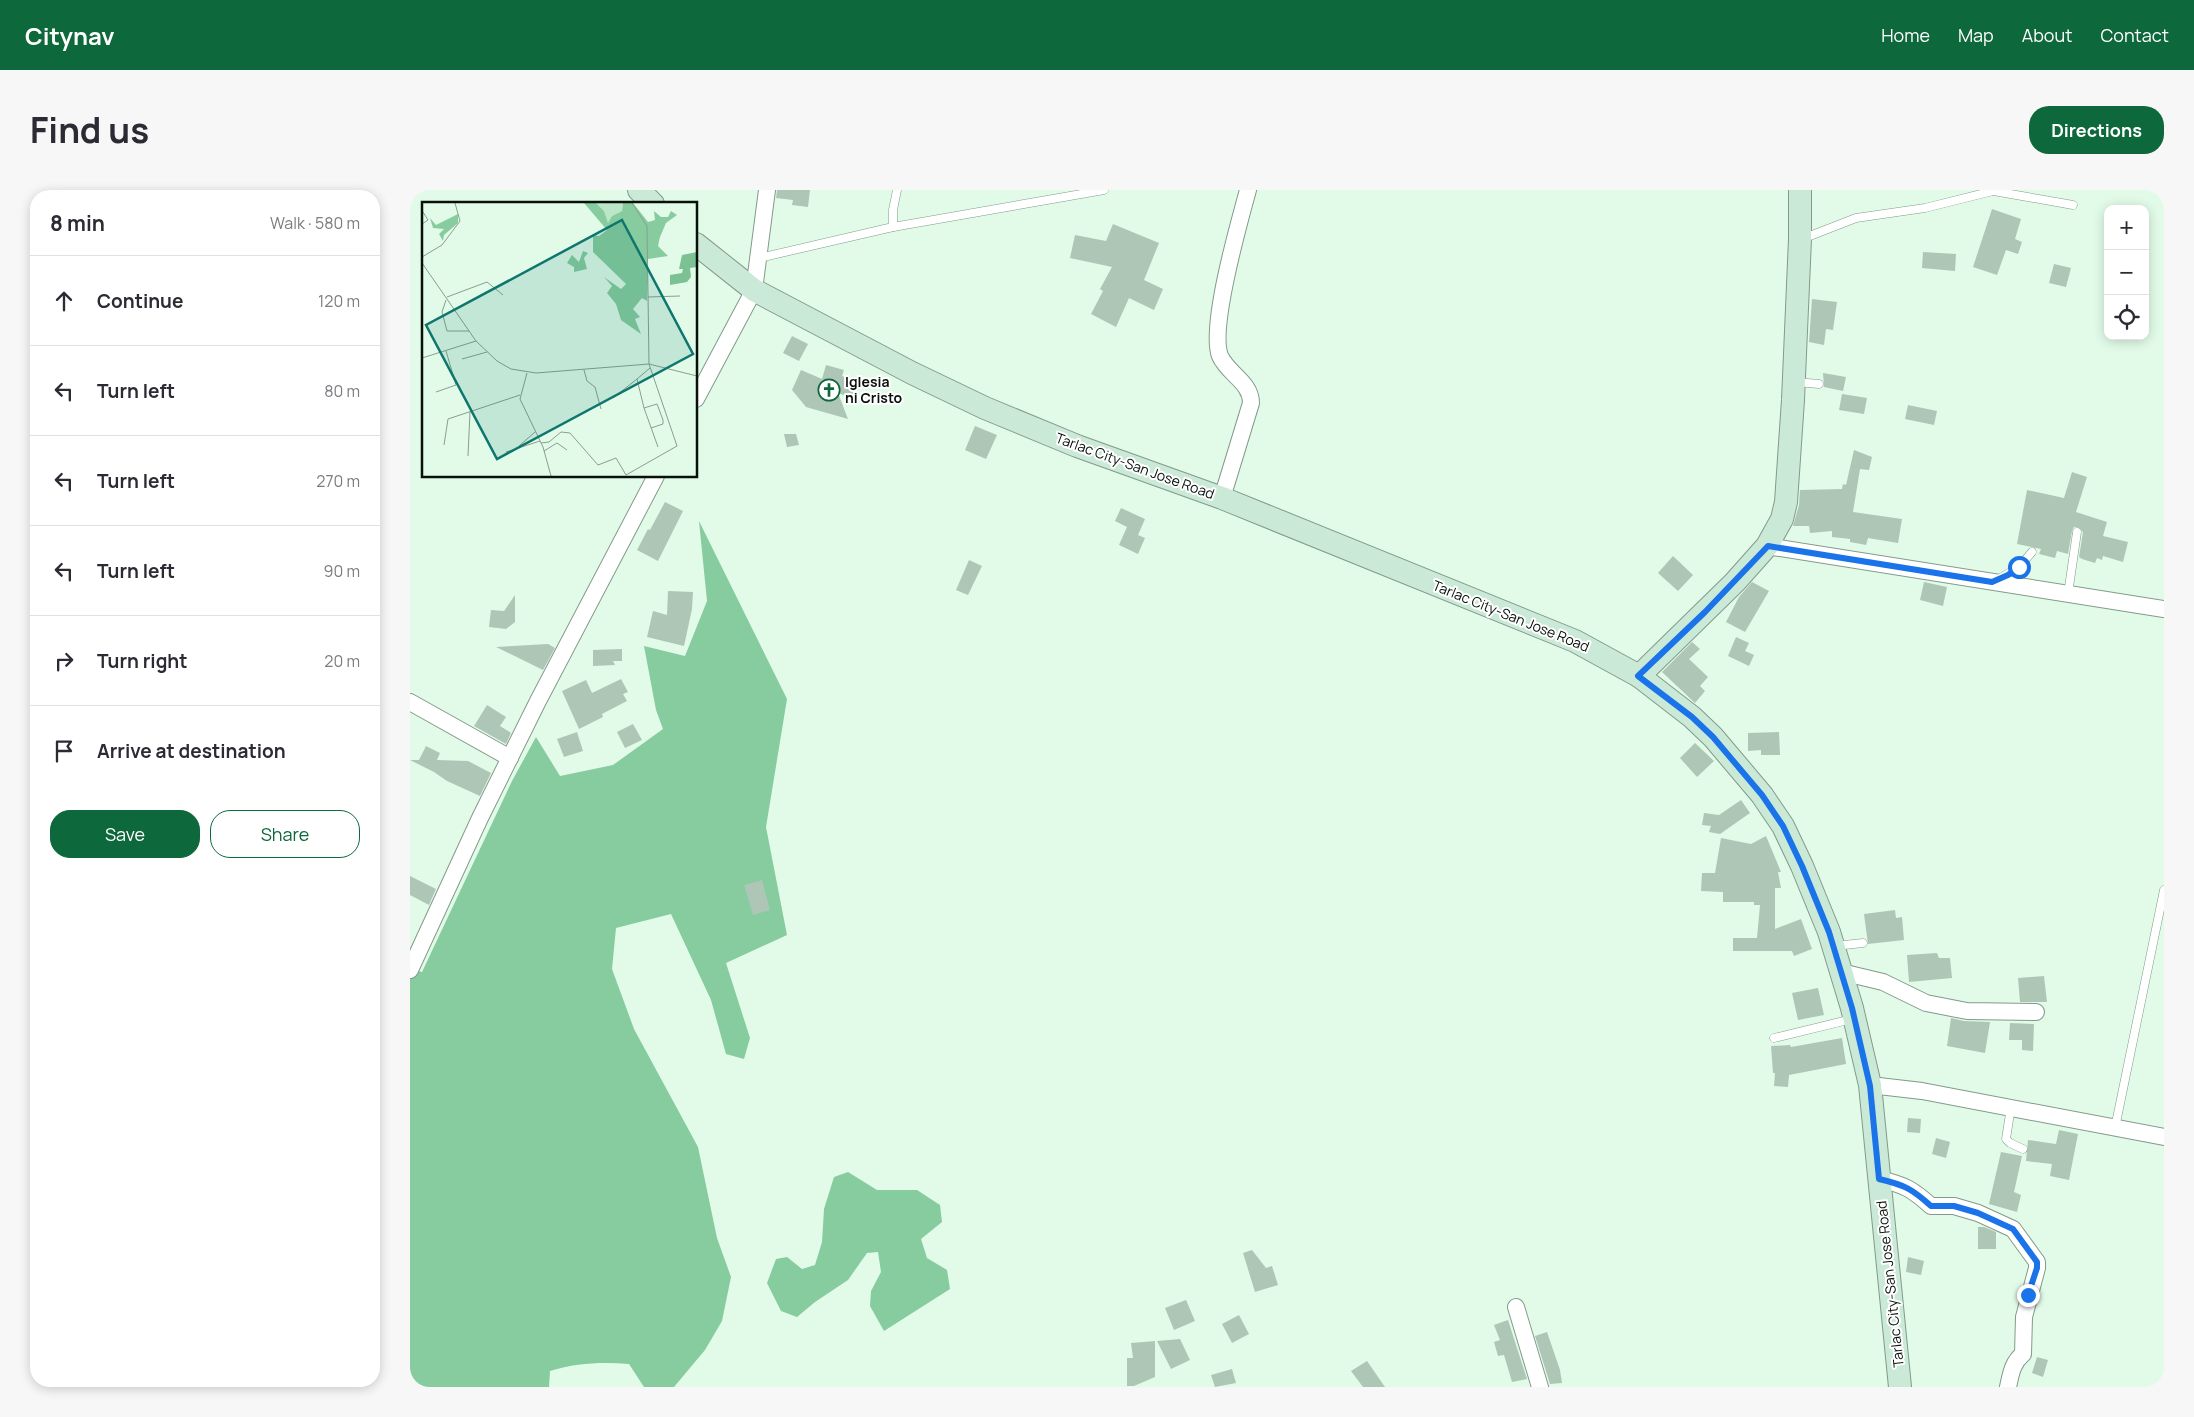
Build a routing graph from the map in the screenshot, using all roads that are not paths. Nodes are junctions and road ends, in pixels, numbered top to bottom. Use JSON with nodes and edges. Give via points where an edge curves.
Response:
{"nodes":[{"id":1,"x":639,"y":190,"type":"edge"},
{"id":2,"x":767,"y":190,"type":"edge"},
{"id":3,"x":897,"y":190,"type":"edge"},
{"id":4,"x":1104,"y":190,"type":"edge"},
{"id":5,"x":1248,"y":190,"type":"edge"},
{"id":6,"x":1800,"y":190,"type":"edge"},
{"id":7,"x":1989,"y":191,"type":"edge"},
{"id":8,"x":651,"y":202,"type":"edge"},
{"id":9,"x":2073,"y":205,"type":"dead end"},
{"id":10,"x":893,"y":227,"type":"junction"},
{"id":11,"x":1800,"y":239,"type":"junction"},
{"id":12,"x":698,"y":246,"type":"edge"},
{"id":13,"x":758,"y":258,"type":"junction"},
{"id":14,"x":754,"y":290,"type":"junction"},
{"id":15,"x":1794,"y":381,"type":"junction"},
{"id":16,"x":1819,"y":384,"type":"dead end"},
{"id":17,"x":698,"y":396,"type":"edge"},
{"id":18,"x":655,"y":478,"type":"edge"},
{"id":19,"x":1222,"y":498,"type":"junction"},
{"id":20,"x":2077,"y":532,"type":"dead end"},
{"id":21,"x":1768,"y":546,"type":"junction"},
{"id":22,"x":2032,"y":552,"type":"dead end"},
{"id":23,"x":1992,"y":582,"type":"junction"},
{"id":24,"x":2068,"y":594,"type":"junction"},
{"id":25,"x":2164,"y":609,"type":"edge"},
{"id":26,"x":1638,"y":676,"type":"junction"},
{"id":27,"x":410,"y":702,"type":"edge"},
{"id":28,"x":510,"y":758,"type":"junction"},
{"id":29,"x":2164,"y":890,"type":"edge"},
{"id":30,"x":1863,"y":943,"type":"dead end"},
{"id":31,"x":1833,"y":946,"type":"junction"},
{"id":32,"x":414,"y":951,"type":"edge"},
{"id":33,"x":410,"y":970,"type":"edge"},
{"id":34,"x":1840,"y":972,"type":"junction"},
{"id":35,"x":2036,"y":1012,"type":"dead end"},
{"id":36,"x":1854,"y":1019,"type":"junction"},
{"id":37,"x":1774,"y":1038,"type":"dead end"},
{"id":38,"x":1870,"y":1086,"type":"junction"},
{"id":39,"x":2011,"y":1107,"type":"junction"},
{"id":40,"x":2115,"y":1128,"type":"junction"},
{"id":41,"x":2164,"y":1137,"type":"edge"},
{"id":42,"x":2023,"y":1149,"type":"dead end"},
{"id":43,"x":1879,"y":1179,"type":"junction"},
{"id":44,"x":1516,"y":1307,"type":"dead end"},
{"id":45,"x":1540,"y":1387,"type":"edge"},
{"id":46,"x":1900,"y":1387,"type":"edge"},
{"id":47,"x":2008,"y":1387,"type":"edge"}],
"edges":[{"from":1,"to":8,"type":"main road"},
{"from":2,"to":13,"type":"street"},
{"from":3,"to":10,"type":"lane"},
{"from":4,"to":10,"type":"lane"},
{"from":5,"to":19,"type":"street","via":[[1225,285],[1218,339],[1220,356],[1248,390],[1251,403]]},
{"from":6,"to":11,"type":"main road"},
{"from":7,"to":9,"type":"lane"},
{"from":7,"to":11,"type":"lane","via":[[1925,208],[1856,218]]},
{"from":10,"to":13,"type":"lane"},
{"from":11,"to":15,"type":"main road"},
{"from":12,"to":14,"type":"main road","name":"Tarlac City-San Jose Road"},
{"from":13,"to":14,"type":"street"},
{"from":14,"to":17,"type":"street"},
{"from":14,"to":19,"type":"main road","name":"Tarlac City-San Jose Road","via":[[895,365],[986,408],[1077,446]]},
{"from":15,"to":16,"type":"lane"},
{"from":15,"to":21,"type":"main road","via":[[1786,502],[1782,519]]},
{"from":18,"to":28,"type":"street"},
{"from":19,"to":26,"type":"main road","name":"Tarlac City-San Jose Road","via":[[1542,626],[1606,656]]},
{"from":20,"to":24,"type":"lane"},
{"from":21,"to":23,"type":"street"},
{"from":21,"to":26,"type":"main road"},
{"from":22,"to":23,"type":"lane","via":[[2019,567]]},
{"from":23,"to":24,"type":"street"},
{"from":24,"to":25,"type":"street"},
{"from":26,"to":31,"type":"main road","name":"Tarlac City-San Jose Road","via":[[1713,737],[1767,803],[1783,826],[1802,866]]},
{"from":27,"to":28,"type":"street"},
{"from":28,"to":32,"type":"street"},
{"from":29,"to":40,"type":"lane"},
{"from":30,"to":31,"type":"lane"},
{"from":31,"to":34,"type":"main road","name":"Tarlac City-San Jose Road"},
{"from":32,"to":33,"type":"street"},
{"from":34,"to":35,"type":"street","via":[[1883,982],[1926,1003],[1967,1011]]},
{"from":34,"to":36,"type":"main road","name":"Tarlac City-San Jose Road"},
{"from":36,"to":37,"type":"lane"},
{"from":36,"to":38,"type":"main road","name":"Tarlac City-San Jose Road"},
{"from":38,"to":39,"type":"street","via":[[1922,1091]]},
{"from":38,"to":43,"type":"main road","name":"Tarlac City-San Jose Road"},
{"from":39,"to":40,"type":"street"},
{"from":39,"to":42,"type":"lane","via":[[2006,1139]]},
{"from":40,"to":41,"type":"street"},
{"from":43,"to":46,"type":"main road","name":"Tarlac City-San Jose Road"},
{"from":43,"to":47,"type":"street","via":[[1914,1190],[1931,1206],[1954,1206],[2013,1229],[2037,1262],[2024,1317],[2023,1354],[2013,1366]]},
{"from":44,"to":45,"type":"street"}]}
